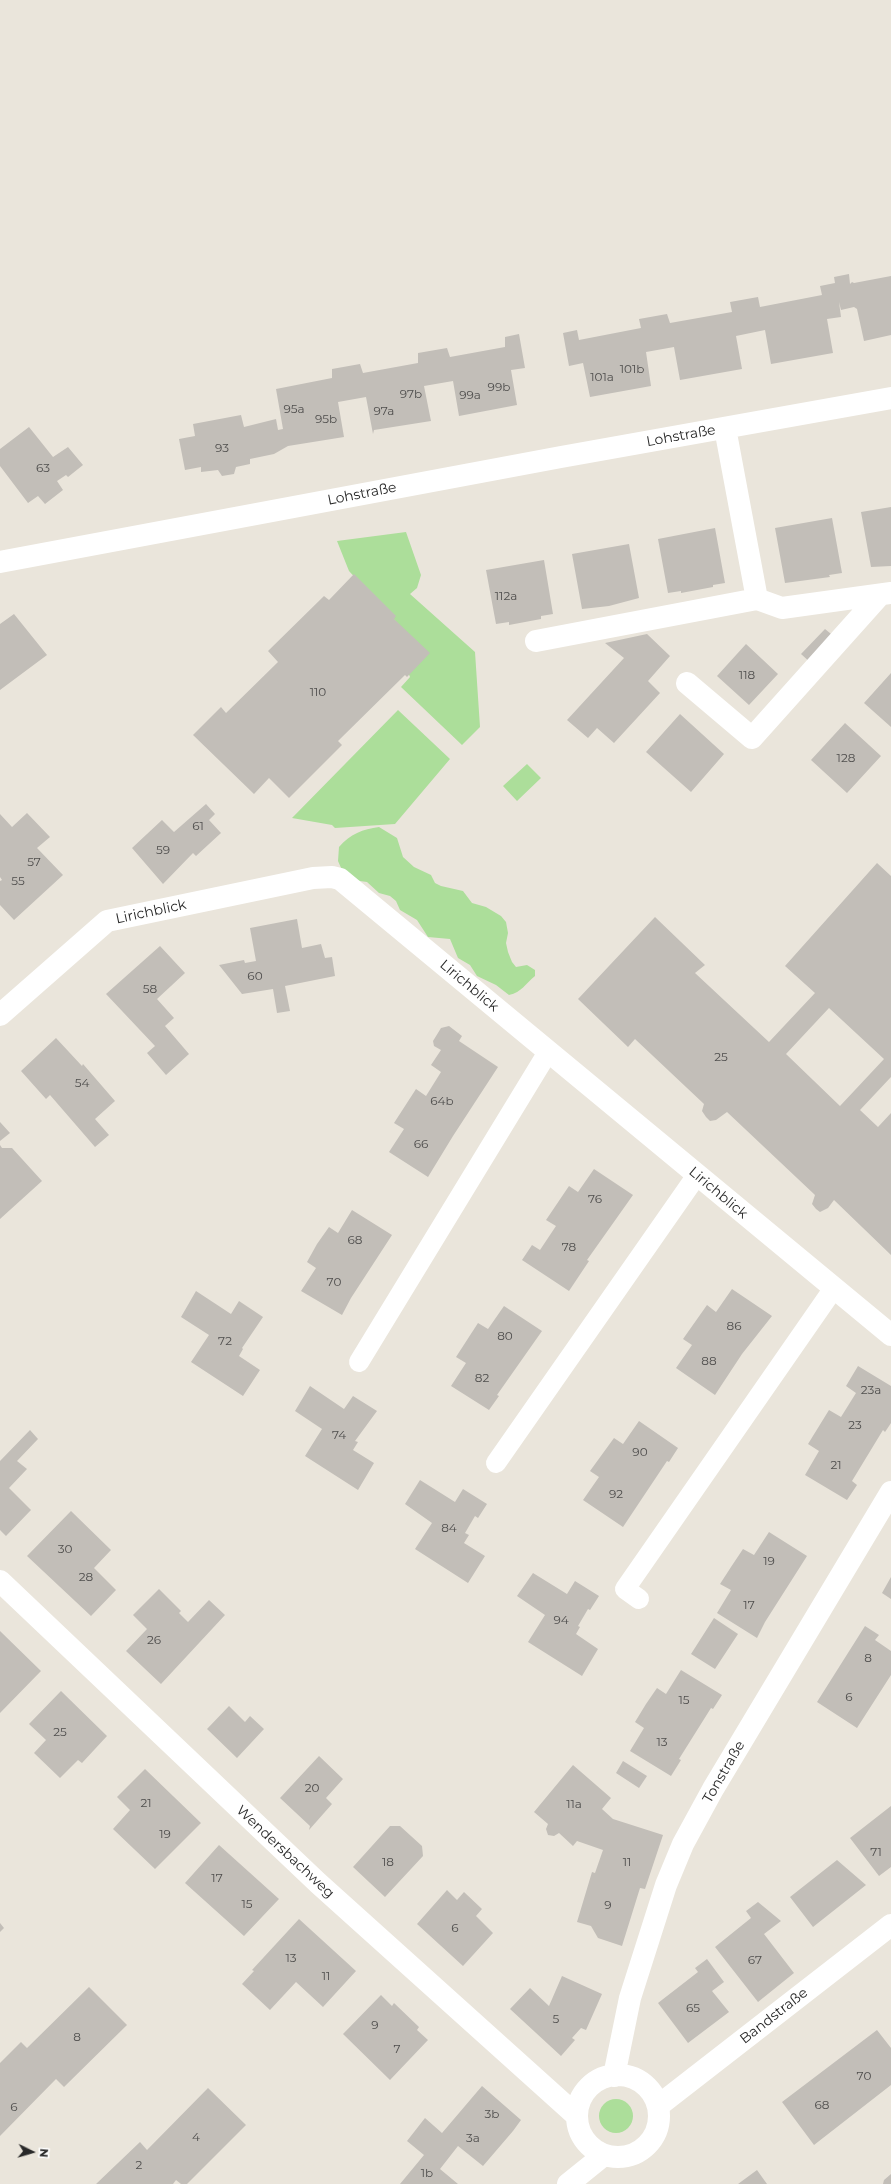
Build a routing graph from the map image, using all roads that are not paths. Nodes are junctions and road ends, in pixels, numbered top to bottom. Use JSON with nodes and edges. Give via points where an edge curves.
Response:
{"nodes":[{"id":1,"x":891,"y":398,"type":"edge"},
{"id":2,"x":725,"y":428,"type":"junction"},
{"id":3,"x":0,"y":562,"type":"edge"},
{"id":4,"x":886,"y":594,"type":"edge"},
{"id":5,"x":757,"y":599,"type":"junction"},
{"id":6,"x":536,"y":641,"type":"dead end"},
{"id":7,"x":687,"y":683,"type":"dead end"},
{"id":8,"x":0,"y":1015,"type":"edge"},
{"id":9,"x":548,"y":1052,"type":"junction"},
{"id":10,"x":697,"y":1175,"type":"junction"},
{"id":11,"x":834,"y":1288,"type":"junction"},
{"id":12,"x":891,"y":1335,"type":"edge"},
{"id":13,"x":359,"y":1362,"type":"dead end"},
{"id":14,"x":496,"y":1463,"type":"dead end"},
{"id":15,"x":891,"y":1492,"type":"edge"},
{"id":16,"x":0,"y":1581,"type":"edge"},
{"id":17,"x":640,"y":1599,"type":"dead end"},
{"id":18,"x":891,"y":1925,"type":"edge"},
{"id":19,"x":614,"y":2076,"type":"junction"},
{"id":20,"x":658,"y":2106,"type":"junction"},
{"id":21,"x":578,"y":2116,"type":"junction"},
{"id":22,"x":604,"y":2155,"type":"junction"},
{"id":23,"x":568,"y":2184,"type":"edge"}],
"edges":[{"from":1,"to":2,"type":"street","name":"Lohstraße"},
{"from":2,"to":3,"type":"street","name":"Lohstraße"},
{"from":2,"to":5,"type":"street","name":"Lohstraße"},
{"from":4,"to":5,"type":"street","via":[[782,608]]},
{"from":4,"to":7,"type":"street","via":[[752,738]]},
{"from":5,"to":6,"type":"street"},
{"from":8,"to":9,"type":"street","name":"Lirichblick","via":[[107,921],[313,878],[332,877],[340,879]]},
{"from":9,"to":10,"type":"street","name":"Lirichblick"},
{"from":9,"to":13,"type":"lane"},
{"from":10,"to":11,"type":"street","name":"Lirichblick"},
{"from":10,"to":14,"type":"lane"},
{"from":11,"to":12,"type":"street","name":"Lirichblick"},
{"from":11,"to":17,"type":"lane","via":[[625,1589]]},
{"from":15,"to":19,"type":"street","name":"Tonstraße","via":[[713,1789],[683,1844],[664,1892],[630,1998]]},
{"from":16,"to":21,"type":"street","name":"Wendersbachweg","via":[[318,1883]]},
{"from":18,"to":20,"type":"street","name":"Bandstraße"},
{"from":19,"to":20,"type":"street","via":[[636,2079],[644,2084]]},
{"from":19,"to":21,"type":"street","via":[[594,2083],[580,2102]]},
{"from":20,"to":22,"type":"street","via":[[659,2124],[647,2146],[631,2155]]},
{"from":21,"to":22,"type":"street","via":[[582,2135],[595,2150]]},
{"from":22,"to":23,"type":"street"}]}
